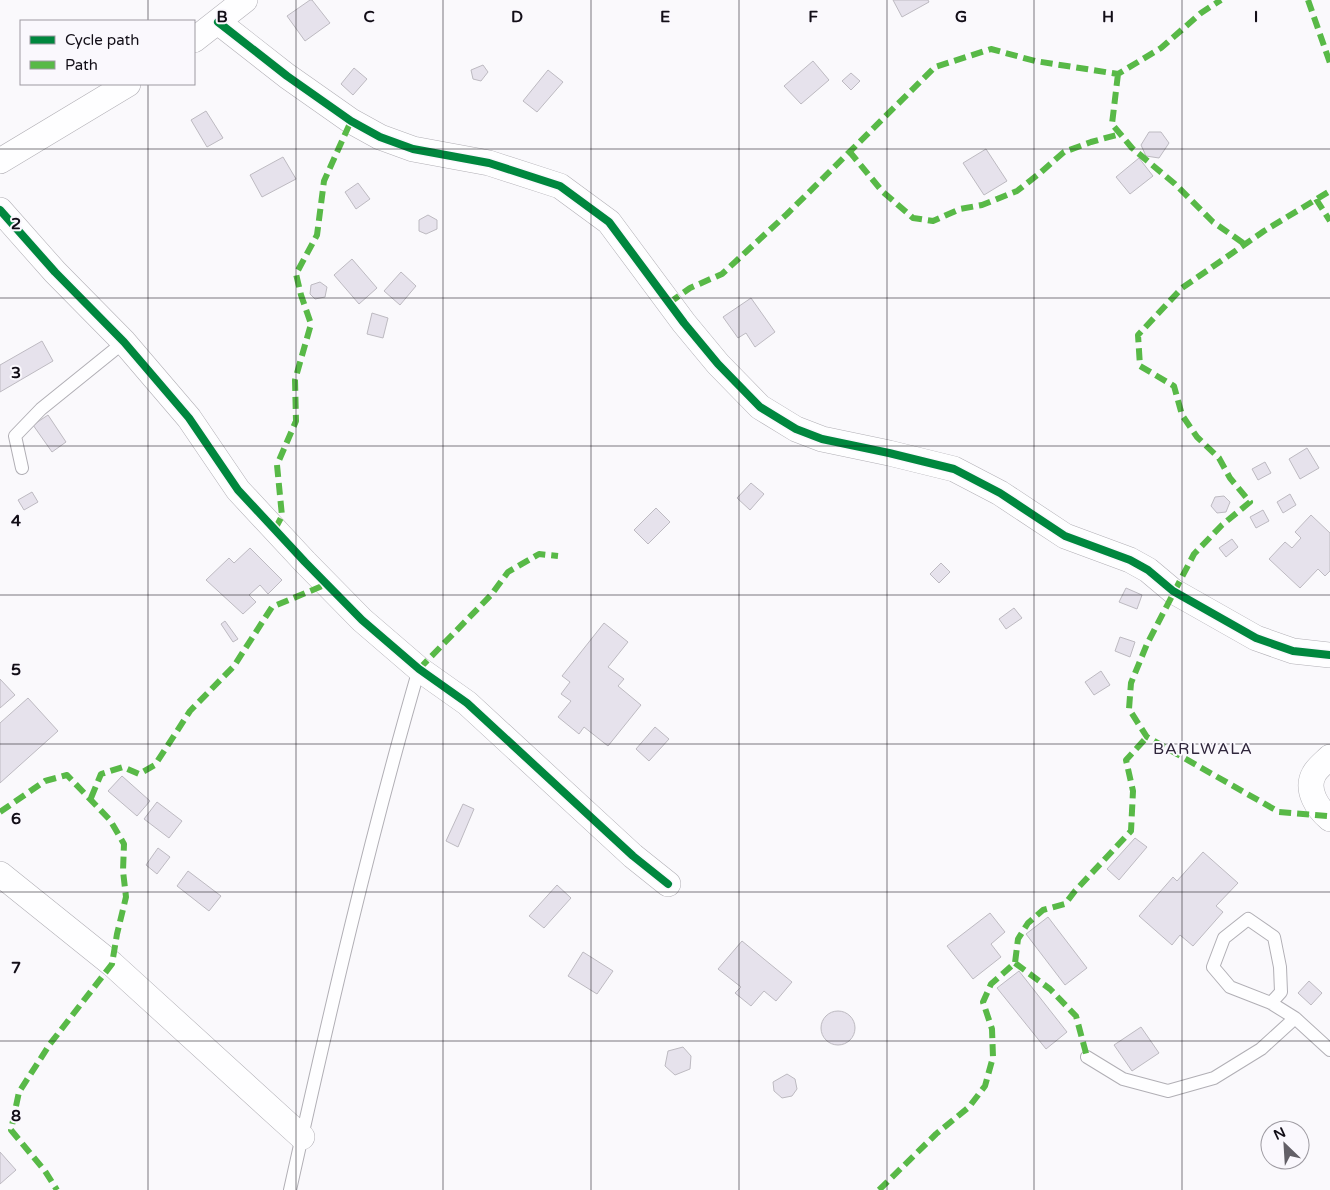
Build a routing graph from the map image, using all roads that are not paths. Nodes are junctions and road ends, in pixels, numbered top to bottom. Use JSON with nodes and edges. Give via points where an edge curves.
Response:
{"nodes":[{"id":1,"x":245,"y":0,"type":"edge"},
{"id":2,"x":218,"y":22,"type":"junction"},
{"id":3,"x":195,"y":39,"type":"edge"},
{"id":4,"x":126,"y":85,"type":"edge"},
{"id":5,"x":0,"y":162,"type":"edge"},
{"id":6,"x":0,"y":210,"type":"edge"},
{"id":7,"x":124,"y":342,"type":"junction"},
{"id":8,"x":22,"y":468,"type":"dead end"},
{"id":9,"x":1330,"y":655,"type":"edge"},
{"id":10,"x":419,"y":669,"type":"junction"},
{"id":11,"x":1330,"y":757,"type":"edge"},
{"id":12,"x":1330,"y":819,"type":"edge"},
{"id":13,"x":0,"y":874,"type":"edge"},
{"id":14,"x":668,"y":884,"type":"dead end"},
{"id":15,"x":1271,"y":1003,"type":"junction"},
{"id":16,"x":1295,"y":1018,"type":"junction"},
{"id":17,"x":1330,"y":1050,"type":"edge"},
{"id":18,"x":1087,"y":1057,"type":"dead end"},
{"id":19,"x":302,"y":1137,"type":"junction"},
{"id":20,"x":290,"y":1190,"type":"edge"}],
"edges":[{"from":1,"to":2,"type":"street"},
{"from":2,"to":3,"type":"street"},
{"from":2,"to":9,"type":"street","via":[[287,76],[351,121],[380,137],[413,149],[489,163],[560,186],[609,222],[718,364],[760,407],[796,430],[822,439],[954,469],[1000,493],[1065,536],[1148,570],[1174,591],[1256,638],[1293,651]]},
{"from":4,"to":5,"type":"street"},
{"from":6,"to":7,"type":"street"},
{"from":7,"to":8,"type":"lane","via":[[41,409],[14,436]]},
{"from":7,"to":10,"type":"street","via":[[189,418],[238,490],[362,620]]},
{"from":10,"to":14,"type":"street","via":[[467,703],[633,856]]},
{"from":10,"to":19,"type":"lane","via":[[323,1042]]},
{"from":11,"to":12,"type":"street","via":[[1313,774],[1310,788],[1315,801]]},
{"from":13,"to":19,"type":"street","via":[[112,964]]},
{"from":15,"to":15,"type":"lane","via":[[1230,987],[1213,967],[1224,938],[1248,918],[1274,937],[1281,992]]},
{"from":15,"to":16,"type":"lane"},
{"from":16,"to":17,"type":"lane"},
{"from":16,"to":18,"type":"lane","via":[[1260,1048],[1214,1078],[1168,1091],[1123,1079]]},
{"from":19,"to":20,"type":"lane"}]}
